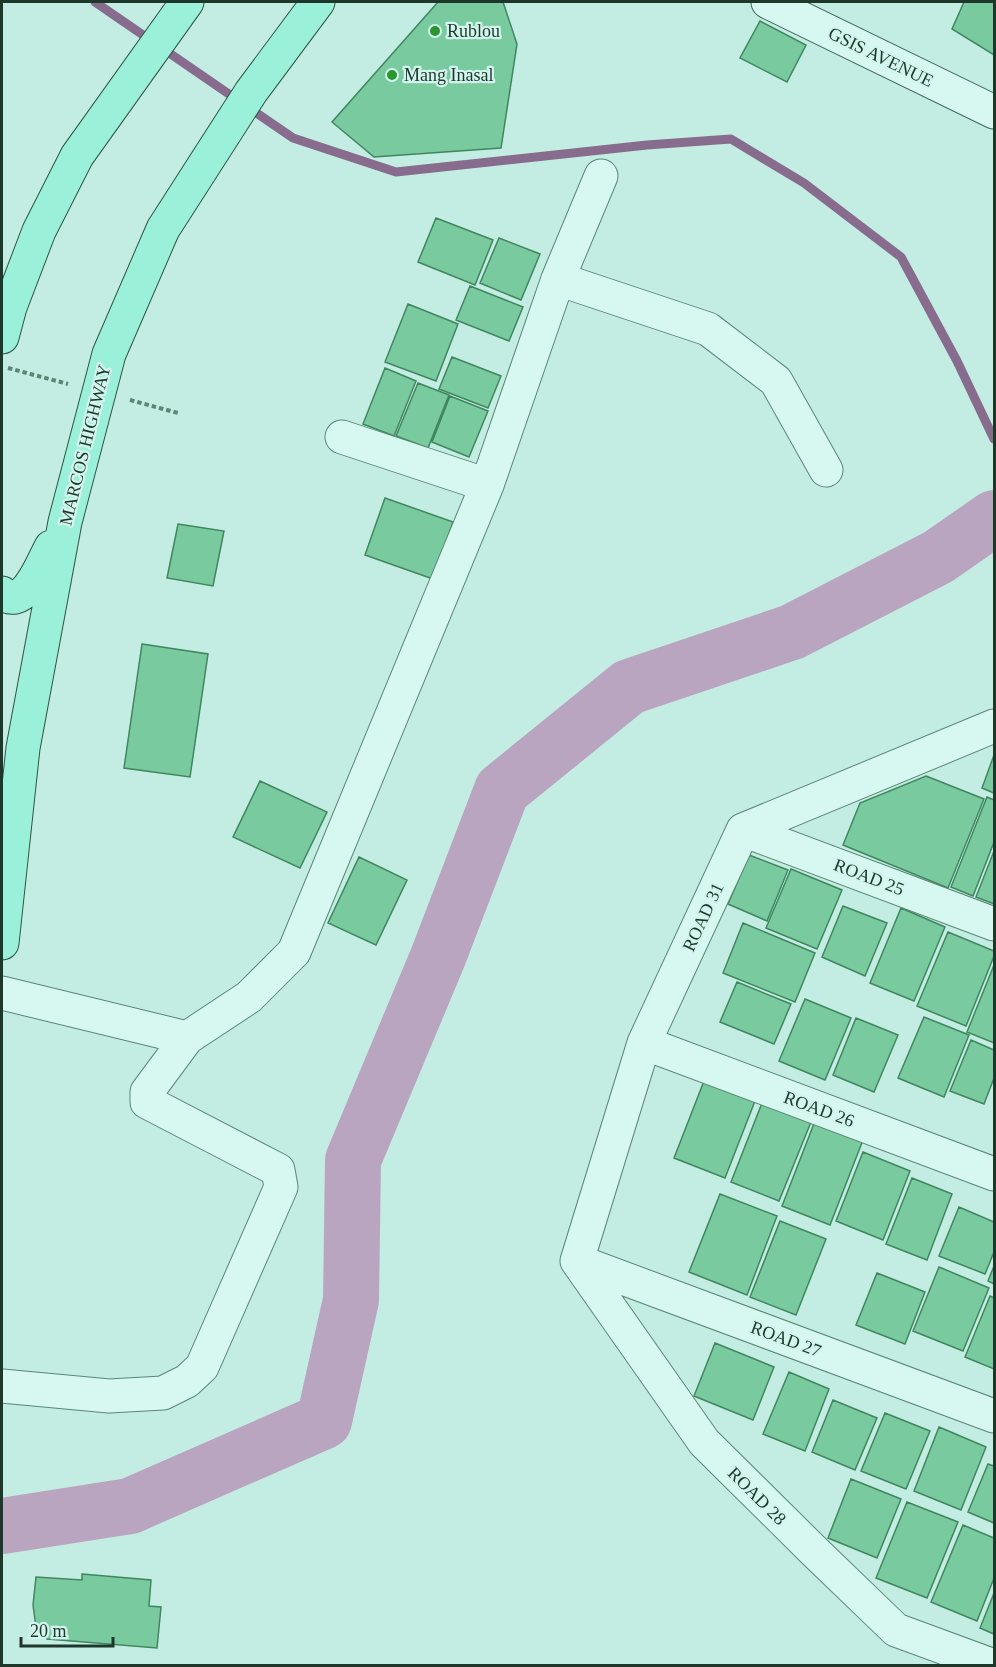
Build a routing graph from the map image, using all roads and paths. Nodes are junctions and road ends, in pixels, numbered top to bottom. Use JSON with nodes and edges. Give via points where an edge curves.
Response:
{"nodes":[{"id":1,"x":318,"y":2,"type":"edge"},
{"id":2,"x":768,"y":2,"type":"edge"},
{"id":3,"x":179,"y":13,"type":"edge"},
{"id":4,"x":994,"y":112,"type":"edge"},
{"id":5,"x":601,"y":176,"type":"dead end"},
{"id":6,"x":558,"y":279,"type":"junction"},
{"id":7,"x":4,"y":316,"type":"edge"},
{"id":8,"x":342,"y":437,"type":"dead end"},
{"id":9,"x":826,"y":470,"type":"dead end"},
{"id":10,"x":487,"y":485,"type":"junction"},
{"id":11,"x":65,"y":522,"type":"junction"},
{"id":12,"x":2,"y":593,"type":"edge"},
{"id":13,"x":994,"y":726,"type":"edge"},
{"id":14,"x":743,"y":830,"type":"junction"},
{"id":15,"x":994,"y":924,"type":"edge"},
{"id":16,"x":2,"y":944,"type":"edge"},
{"id":17,"x":2,"y":993,"type":"edge"},
{"id":18,"x":187,"y":1038,"type":"junction"},
{"id":19,"x":644,"y":1043,"type":"junction"},
{"id":20,"x":994,"y":1174,"type":"edge"},
{"id":21,"x":577,"y":1261,"type":"junction"},
{"id":22,"x":2,"y":1386,"type":"edge"},
{"id":23,"x":994,"y":1416,"type":"edge"},
{"id":24,"x":994,"y":1665,"type":"edge"}],
"edges":[{"from":1,"to":11,"type":"main road","name":"MARCOS HIGHWAY","via":[[251,92],[163,229],[116,335],[100,382]]},
{"from":2,"to":4,"type":"street","name":"GSIS AVENUE"},
{"from":3,"to":7,"type":"main road","via":[[77,156],[39,231]]},
{"from":5,"to":6,"type":"street"},
{"from":6,"to":9,"type":"street","via":[[708,329],[776,381]]},
{"from":6,"to":10,"type":"street"},
{"from":8,"to":10,"type":"street"},
{"from":10,"to":18,"type":"street","via":[[294,952],[249,997]]},
{"from":11,"to":12,"type":"main road","via":[[26,593],[15,598]]},
{"from":11,"to":16,"type":"main road","name":"MARCOS HIGHWAY","via":[[23,748]]},
{"from":13,"to":14,"type":"street"},
{"from":14,"to":15,"type":"street","name":"ROAD 25"},
{"from":14,"to":19,"type":"street","name":"ROAD 31"},
{"from":17,"to":18,"type":"street"},
{"from":18,"to":22,"type":"street","via":[[147,1092],[147,1102],[278,1170],[281,1187],[202,1366],[186,1381],[163,1393],[109,1396]]},
{"from":19,"to":20,"type":"street","name":"ROAD 26"},
{"from":19,"to":21,"type":"street","name":"ROAD 31"},
{"from":21,"to":23,"type":"street","name":"ROAD 27"},
{"from":21,"to":24,"type":"street","name":"ROAD 28","via":[[704,1442],[813,1551],[896,1630]]}]}
